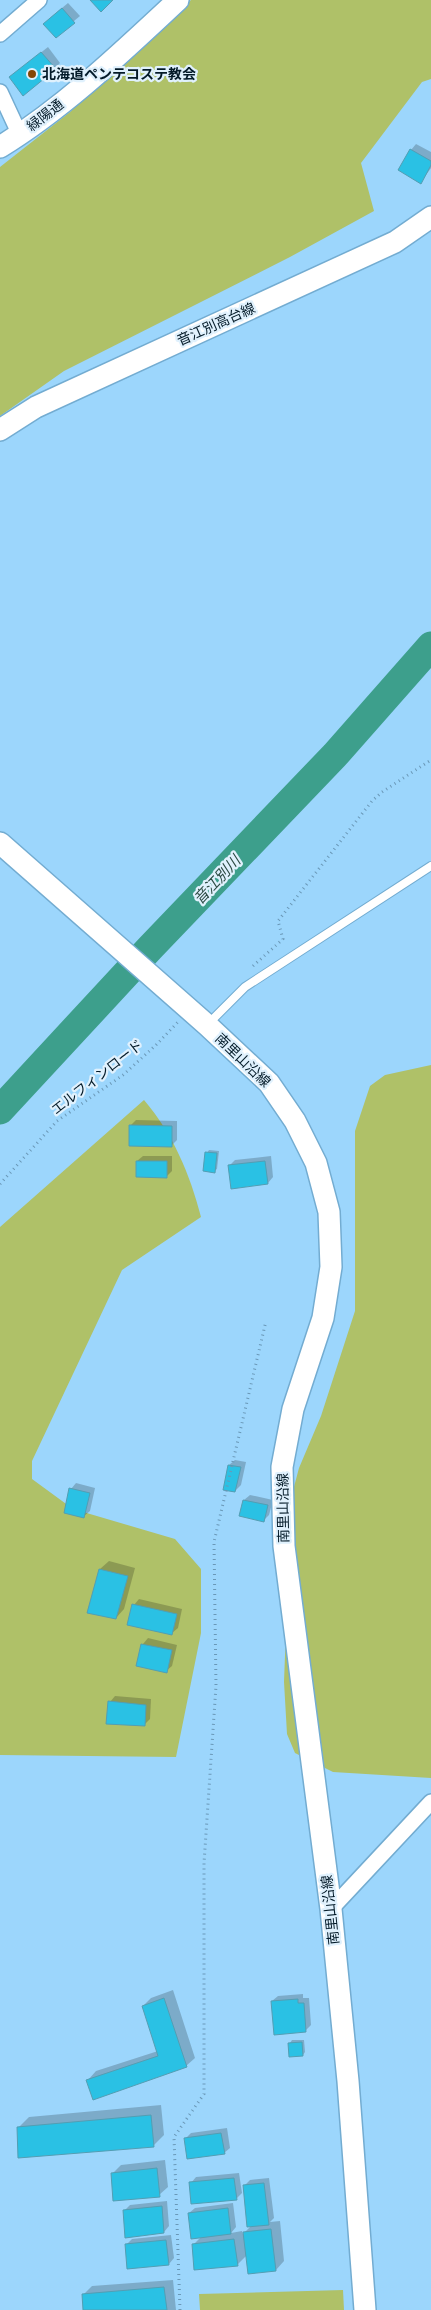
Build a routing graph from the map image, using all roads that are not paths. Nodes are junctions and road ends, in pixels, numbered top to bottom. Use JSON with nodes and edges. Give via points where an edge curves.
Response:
{"nodes":[{"id":1,"x":39,"y":0,"type":"edge"},
{"id":2,"x":178,"y":0,"type":"edge"},
{"id":3,"x":0,"y":34,"type":"edge"},
{"id":4,"x":0,"y":92,"type":"edge"},
{"id":5,"x":20,"y":135,"type":"junction"},
{"id":6,"x":0,"y":147,"type":"edge"},
{"id":7,"x":431,"y":217,"type":"edge"},
{"id":8,"x":0,"y":430,"type":"edge"},
{"id":9,"x":0,"y":843,"type":"edge"},
{"id":10,"x":431,"y":866,"type":"edge"},
{"id":11,"x":207,"y":1025,"type":"junction"},
{"id":12,"x":431,"y":1802,"type":"edge"},
{"id":13,"x":331,"y":1909,"type":"junction"},
{"id":14,"x":365,"y":2310,"type":"edge"}],
"edges":[{"from":1,"to":3,"type":"street"},
{"from":2,"to":5,"type":"street","name":"緑陽通","via":[[98,73]]},
{"from":4,"to":5,"type":"street"},
{"from":5,"to":6,"type":"street","name":"緑陽通"},
{"from":7,"to":8,"type":"street","name":"音江別高台線","via":[[395,242],[36,407]]},
{"from":9,"to":11,"type":"street","name":"南里山沿線"},
{"from":10,"to":11,"type":"lane","via":[[245,987]]},
{"from":11,"to":13,"type":"street","name":"南里山沿線","via":[[269,1083],[295,1121],[316,1163],[329,1212],[331,1267],[323,1318],[293,1409],[282,1467],[284,1546]]},
{"from":12,"to":13,"type":"street"},
{"from":13,"to":14,"type":"street","name":"南里山沿線"}]}
